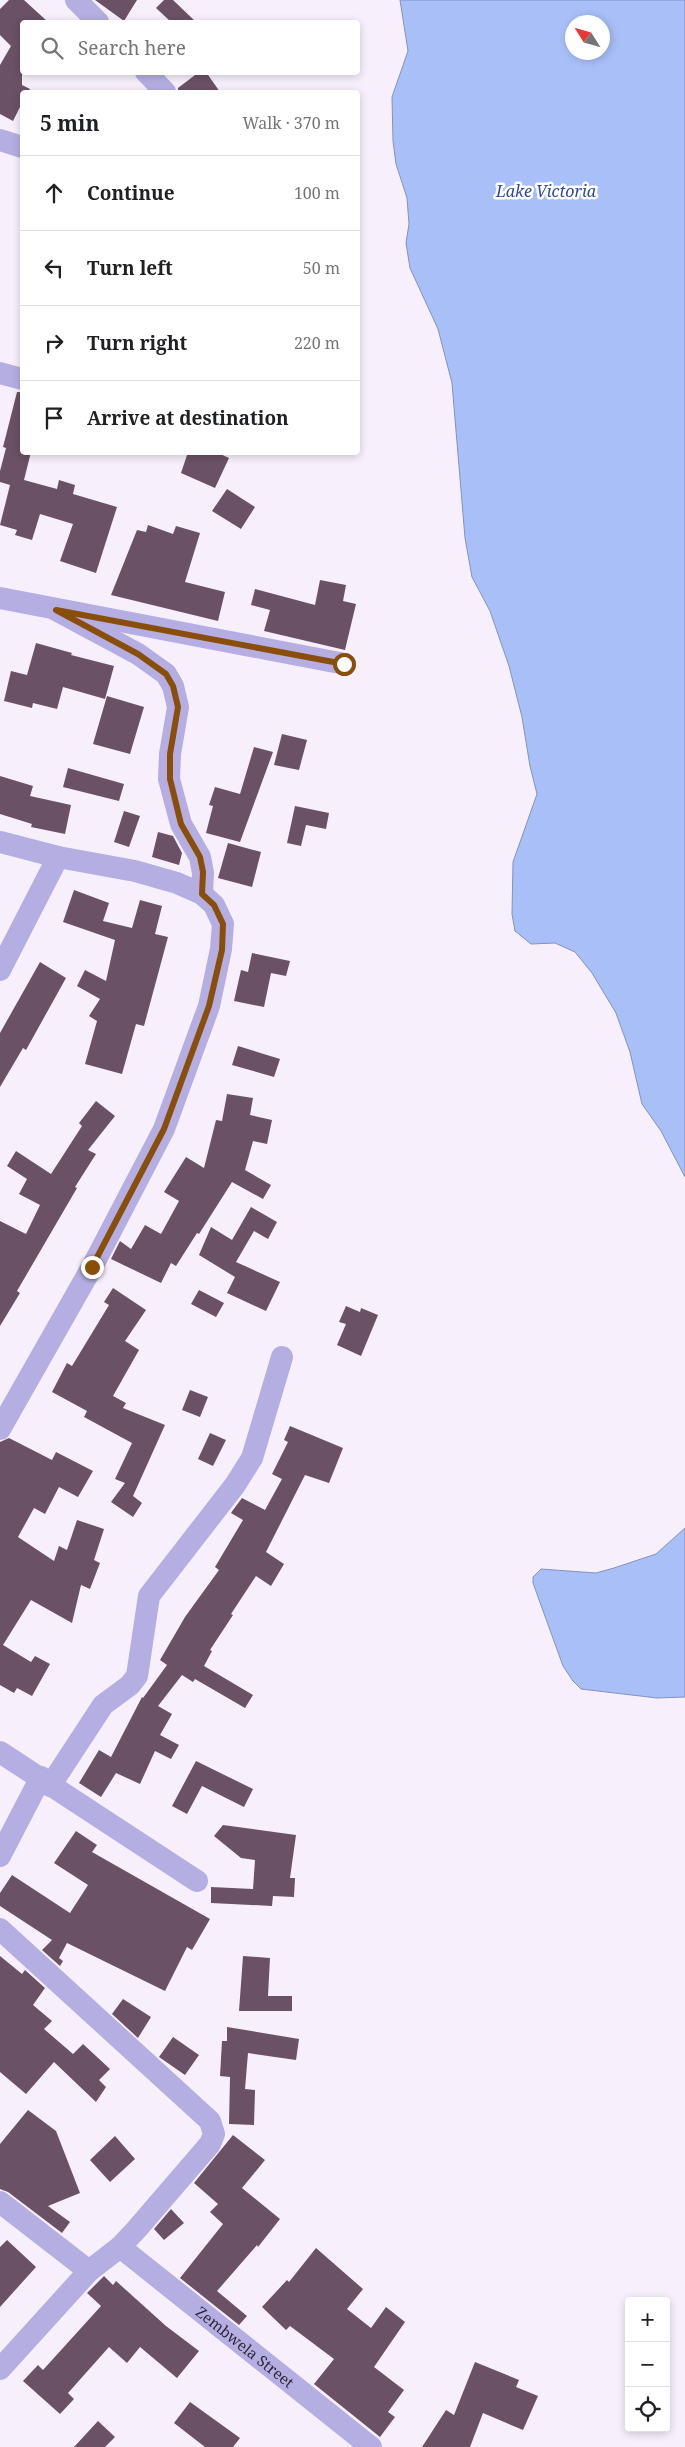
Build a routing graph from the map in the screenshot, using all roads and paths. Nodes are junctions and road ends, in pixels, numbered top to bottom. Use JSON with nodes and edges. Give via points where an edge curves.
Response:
{"nodes":[{"id":1,"x":76,"y":0,"type":"edge"},
{"id":2,"x":96,"y":20,"type":"edge"},
{"id":3,"x":149,"y":75,"type":"edge"},
{"id":4,"x":163,"y":90,"type":"edge"},
{"id":5,"x":0,"y":140,"type":"edge"},
{"id":6,"x":20,"y":146,"type":"edge"},
{"id":7,"x":0,"y":372,"type":"edge"},
{"id":8,"x":20,"y":378,"type":"edge"},
{"id":9,"x":0,"y":598,"type":"edge"},
{"id":10,"x":56,"y":610,"type":"junction"},
{"id":11,"x":344,"y":664,"type":"dead end"},
{"id":12,"x":0,"y":842,"type":"edge"},
{"id":13,"x":58,"y":857,"type":"junction"},
{"id":14,"x":202,"y":894,"type":"junction"},
{"id":15,"x":0,"y":970,"type":"edge"},
{"id":16,"x":282,"y":1357,"type":"dead end"},
{"id":17,"x":0,"y":1429,"type":"edge"},
{"id":18,"x":0,"y":1752,"type":"edge"},
{"id":19,"x":46,"y":1782,"type":"junction"},
{"id":20,"x":0,"y":1856,"type":"edge"},
{"id":21,"x":197,"y":1881,"type":"dead end"},
{"id":22,"x":0,"y":1929,"type":"edge"},
{"id":23,"x":0,"y":2202,"type":"edge"},
{"id":24,"x":120,"y":2247,"type":"junction"},
{"id":25,"x":89,"y":2271,"type":"junction"},
{"id":26,"x":0,"y":2369,"type":"edge"},
{"id":27,"x":371,"y":2447,"type":"edge"}],
"edges":[{"from":1,"to":2,"type":"street"},
{"from":3,"to":4,"type":"street"},
{"from":5,"to":6,"type":"street"},
{"from":7,"to":8,"type":"street"},
{"from":9,"to":10,"type":"street"},
{"from":10,"to":11,"type":"street"},
{"from":10,"to":14,"type":"street","via":[[138,654],[166,674],[173,686],[178,707],[170,754],[170,779],[181,824],[200,857]]},
{"from":12,"to":13,"type":"street"},
{"from":13,"to":14,"type":"street","via":[[135,872]]},
{"from":13,"to":15,"type":"street"},
{"from":14,"to":17,"type":"street","via":[[214,905],[223,924],[222,950],[209,1006],[164,1129],[92,1267]]},
{"from":16,"to":19,"type":"street","via":[[252,1458],[235,1485],[149,1596],[137,1676],[103,1705]]},
{"from":18,"to":19,"type":"street"},
{"from":19,"to":20,"type":"street"},
{"from":19,"to":21,"type":"street"},
{"from":22,"to":24,"type":"street","via":[[210,2121],[213,2128],[210,2144]]},
{"from":23,"to":25,"type":"street"},
{"from":24,"to":25,"type":"street"},
{"from":24,"to":27,"type":"street","name":"Zembwela Street"},
{"from":25,"to":26,"type":"street"}]}
